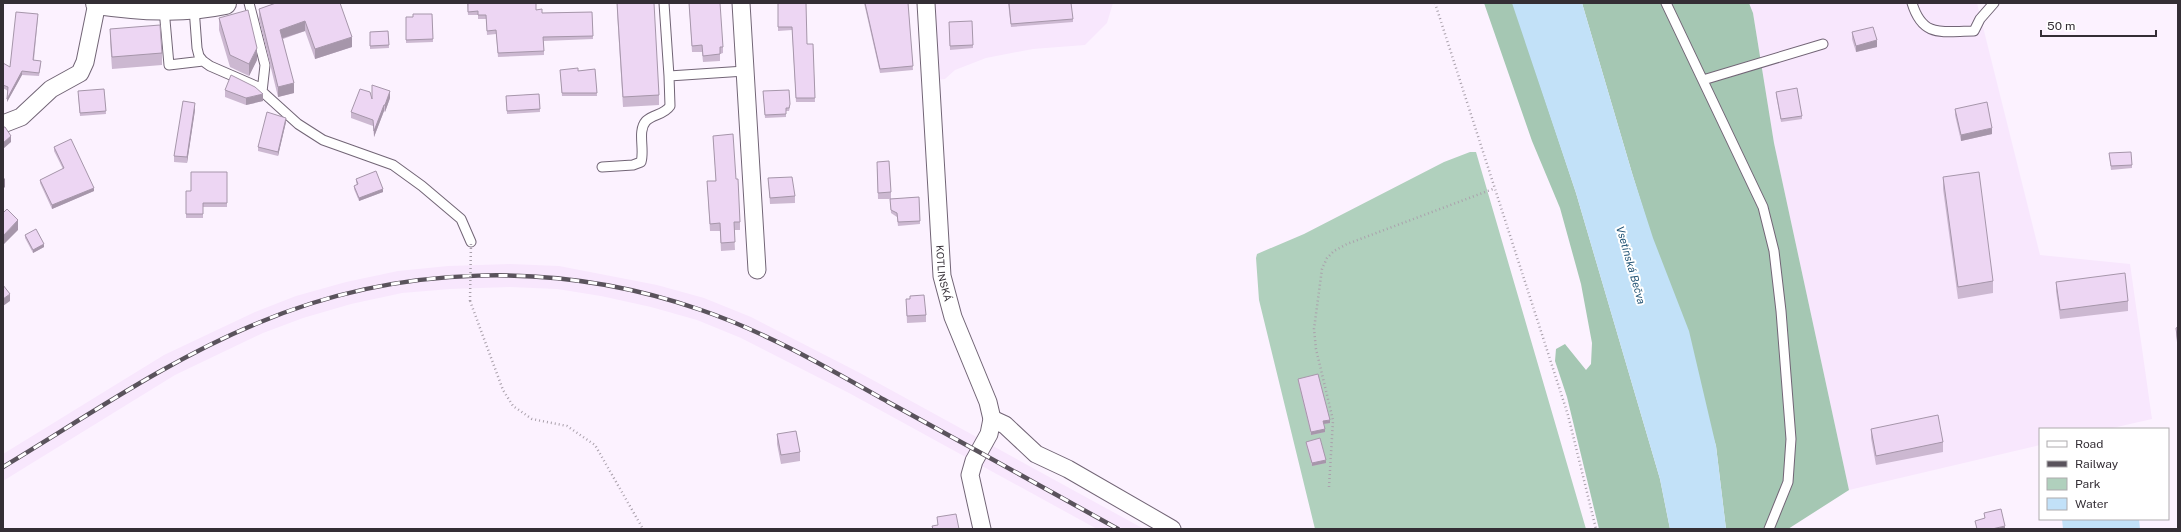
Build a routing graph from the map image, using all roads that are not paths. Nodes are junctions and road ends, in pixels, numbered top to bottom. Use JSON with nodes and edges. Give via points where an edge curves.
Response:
{"nodes":[{"id":1,"x":97,"y":3,"type":"edge"},
{"id":2,"x":225,"y":3,"type":"edge"},
{"id":3,"x":249,"y":3,"type":"edge"},
{"id":4,"x":664,"y":3,"type":"edge"},
{"id":5,"x":741,"y":3,"type":"edge"},
{"id":6,"x":926,"y":3,"type":"edge"},
{"id":7,"x":1666,"y":3,"type":"edge"},
{"id":8,"x":1912,"y":3,"type":"edge"},
{"id":9,"x":1994,"y":3,"type":"edge"},
{"id":10,"x":194,"y":5,"type":"edge"},
{"id":11,"x":164,"y":9,"type":"junction"},
{"id":12,"x":1823,"y":44,"type":"dead end"},
{"id":13,"x":203,"y":61,"type":"junction"},
{"id":14,"x":745,"y":70,"type":"junction"},
{"id":15,"x":669,"y":76,"type":"junction"},
{"id":16,"x":1703,"y":80,"type":"junction"},
{"id":17,"x":262,"y":92,"type":"junction"},
{"id":18,"x":4,"y":122,"type":"edge"},
{"id":19,"x":602,"y":167,"type":"dead end"},
{"id":20,"x":471,"y":242,"type":"road end"},
{"id":21,"x":757,"y":270,"type":"dead end"},
{"id":22,"x":992,"y":419,"type":"junction"},
{"id":23,"x":982,"y":529,"type":"edge"},
{"id":24,"x":1172,"y":529,"type":"edge"},
{"id":25,"x":1768,"y":529,"type":"edge"}],
"edges":[{"from":1,"to":11,"type":"main road"},
{"from":1,"to":18,"type":"street","via":[[85,62],[80,73],[51,89],[21,117]]},
{"from":2,"to":10,"type":"main road"},
{"from":3,"to":17,"type":"lane","via":[[265,65]]},
{"from":4,"to":15,"type":"lane"},
{"from":5,"to":14,"type":"street"},
{"from":6,"to":22,"type":"street","name":"KOTLINSKÁ","via":[[942,276],[953,317],[988,402]]},
{"from":7,"to":16,"type":"lane"},
{"from":8,"to":9,"type":"lane","via":[[1921,23],[1930,30],[1943,32],[1974,31],[1980,19]]},
{"from":10,"to":11,"type":"main road"},
{"from":10,"to":13,"type":"lane","via":[[197,48]]},
{"from":11,"to":13,"type":"lane","via":[[169,65]]},
{"from":12,"to":16,"type":"lane"},
{"from":13,"to":17,"type":"lane","via":[[256,86]]},
{"from":14,"to":15,"type":"lane"},
{"from":14,"to":21,"type":"street"},
{"from":15,"to":19,"type":"lane","via":[[670,106],[646,122],[642,128],[641,162]]},
{"from":16,"to":25,"type":"lane","via":[[1764,207],[1774,251],[1791,440],[1788,482]]},
{"from":17,"to":20,"type":"lane","via":[[298,124],[323,140],[393,165],[462,219]]},
{"from":22,"to":23,"type":"street","name":"KOTLINSKÁ","via":[[989,434],[974,461],[970,475]]},
{"from":22,"to":24,"type":"street","via":[[1005,425],[1036,454],[1068,469]]}]}
